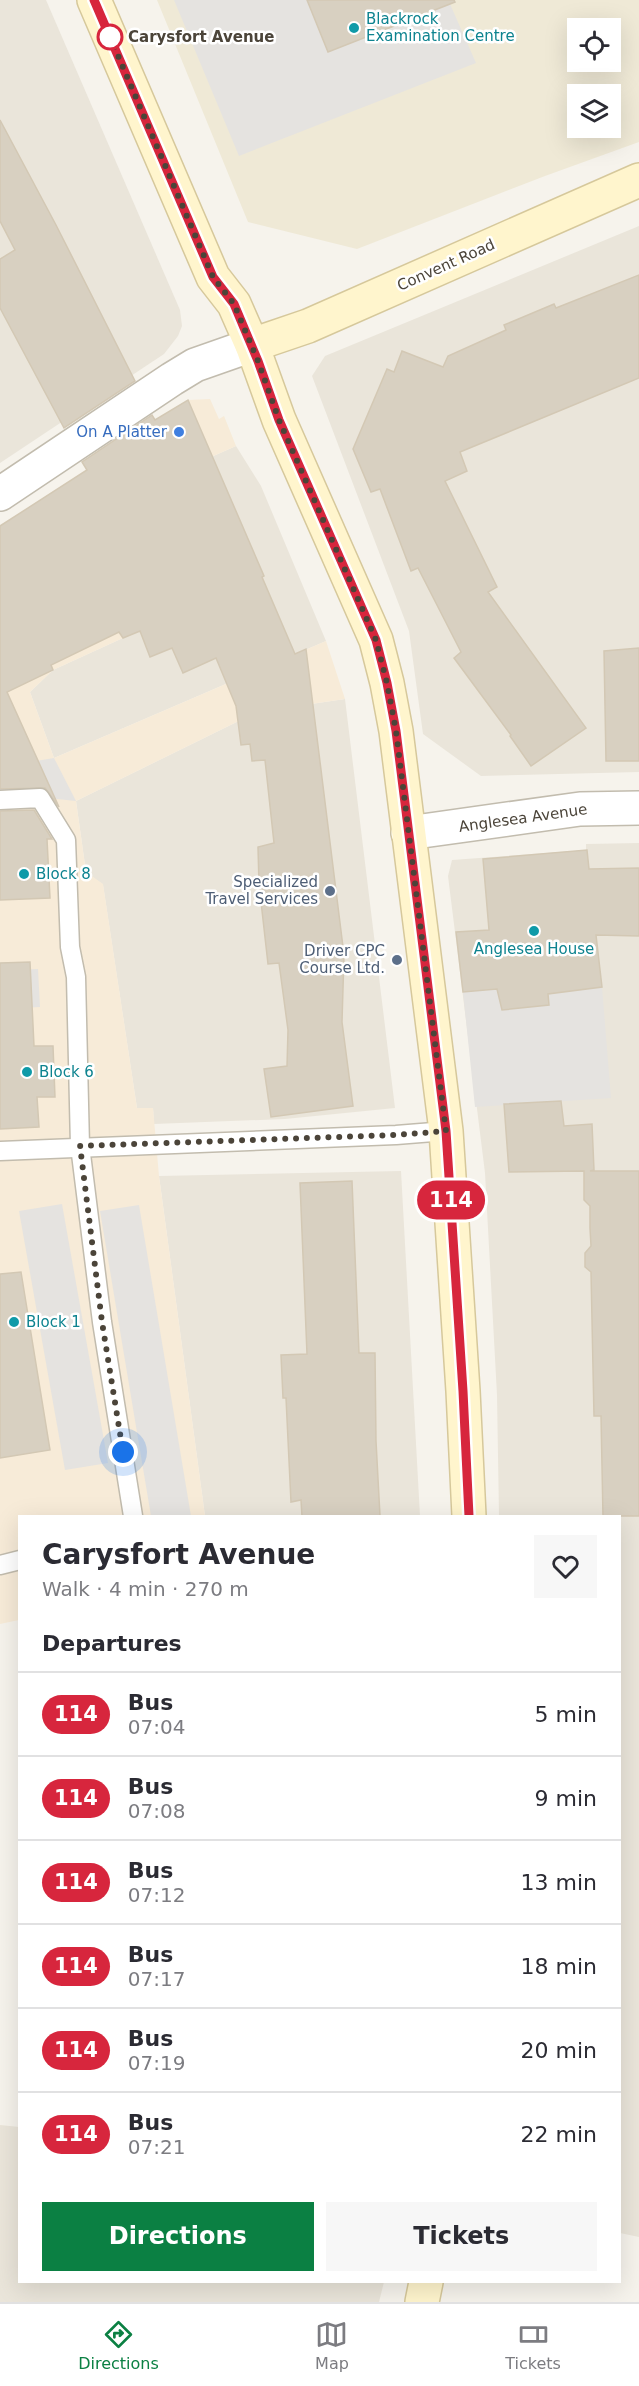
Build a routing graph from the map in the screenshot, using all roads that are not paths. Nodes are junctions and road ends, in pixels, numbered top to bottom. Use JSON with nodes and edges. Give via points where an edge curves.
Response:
{"nodes":[{"id":1,"x":94,"y":0,"type":"edge"},
{"id":2,"x":639,"y":180,"type":"edge"},
{"id":3,"x":252,"y":345,"type":"junction"},
{"id":4,"x":0,"y":494,"type":"edge"},
{"id":5,"x":0,"y":800,"type":"edge"},
{"id":6,"x":639,"y":808,"type":"edge"},
{"id":7,"x":408,"y":833,"type":"junction"},
{"id":8,"x":446,"y":1131,"type":"junction"},
{"id":9,"x":80,"y":1146,"type":"junction"},
{"id":10,"x":0,"y":1151,"type":"edge"},
{"id":11,"x":133,"y":1515,"type":"edge"},
{"id":12,"x":469,"y":1515,"type":"edge"},
{"id":13,"x":18,"y":1560,"type":"edge"},
{"id":14,"x":0,"y":1565,"type":"edge"},
{"id":15,"x":426,"y":2283,"type":"edge"},
{"id":16,"x":422,"y":2302,"type":"edge"}],
"edges":[{"from":1,"to":3,"type":"main road","via":[[213,277],[234,304]]},
{"from":2,"to":3,"type":"main road","name":"Convent Road","via":[[308,326]]},
{"from":3,"to":4,"type":"street","via":[[195,365]]},
{"from":3,"to":7,"type":"main road","via":[[279,420],[376,640],[396,731]]},
{"from":5,"to":9,"type":"lane","via":[[39,798],[66,840],[70,947],[76,977]]},
{"from":6,"to":7,"type":"street","name":"Anglesea Avenue","via":[[580,809]]},
{"from":7,"to":8,"type":"main road"},
{"from":8,"to":9,"type":"lane"},
{"from":8,"to":12,"type":"main road"},
{"from":9,"to":10,"type":"lane"},
{"from":9,"to":11,"type":"lane","via":[[102,1322]]},
{"from":13,"to":14,"type":"lane"},
{"from":15,"to":16,"type":"main road"}]}
